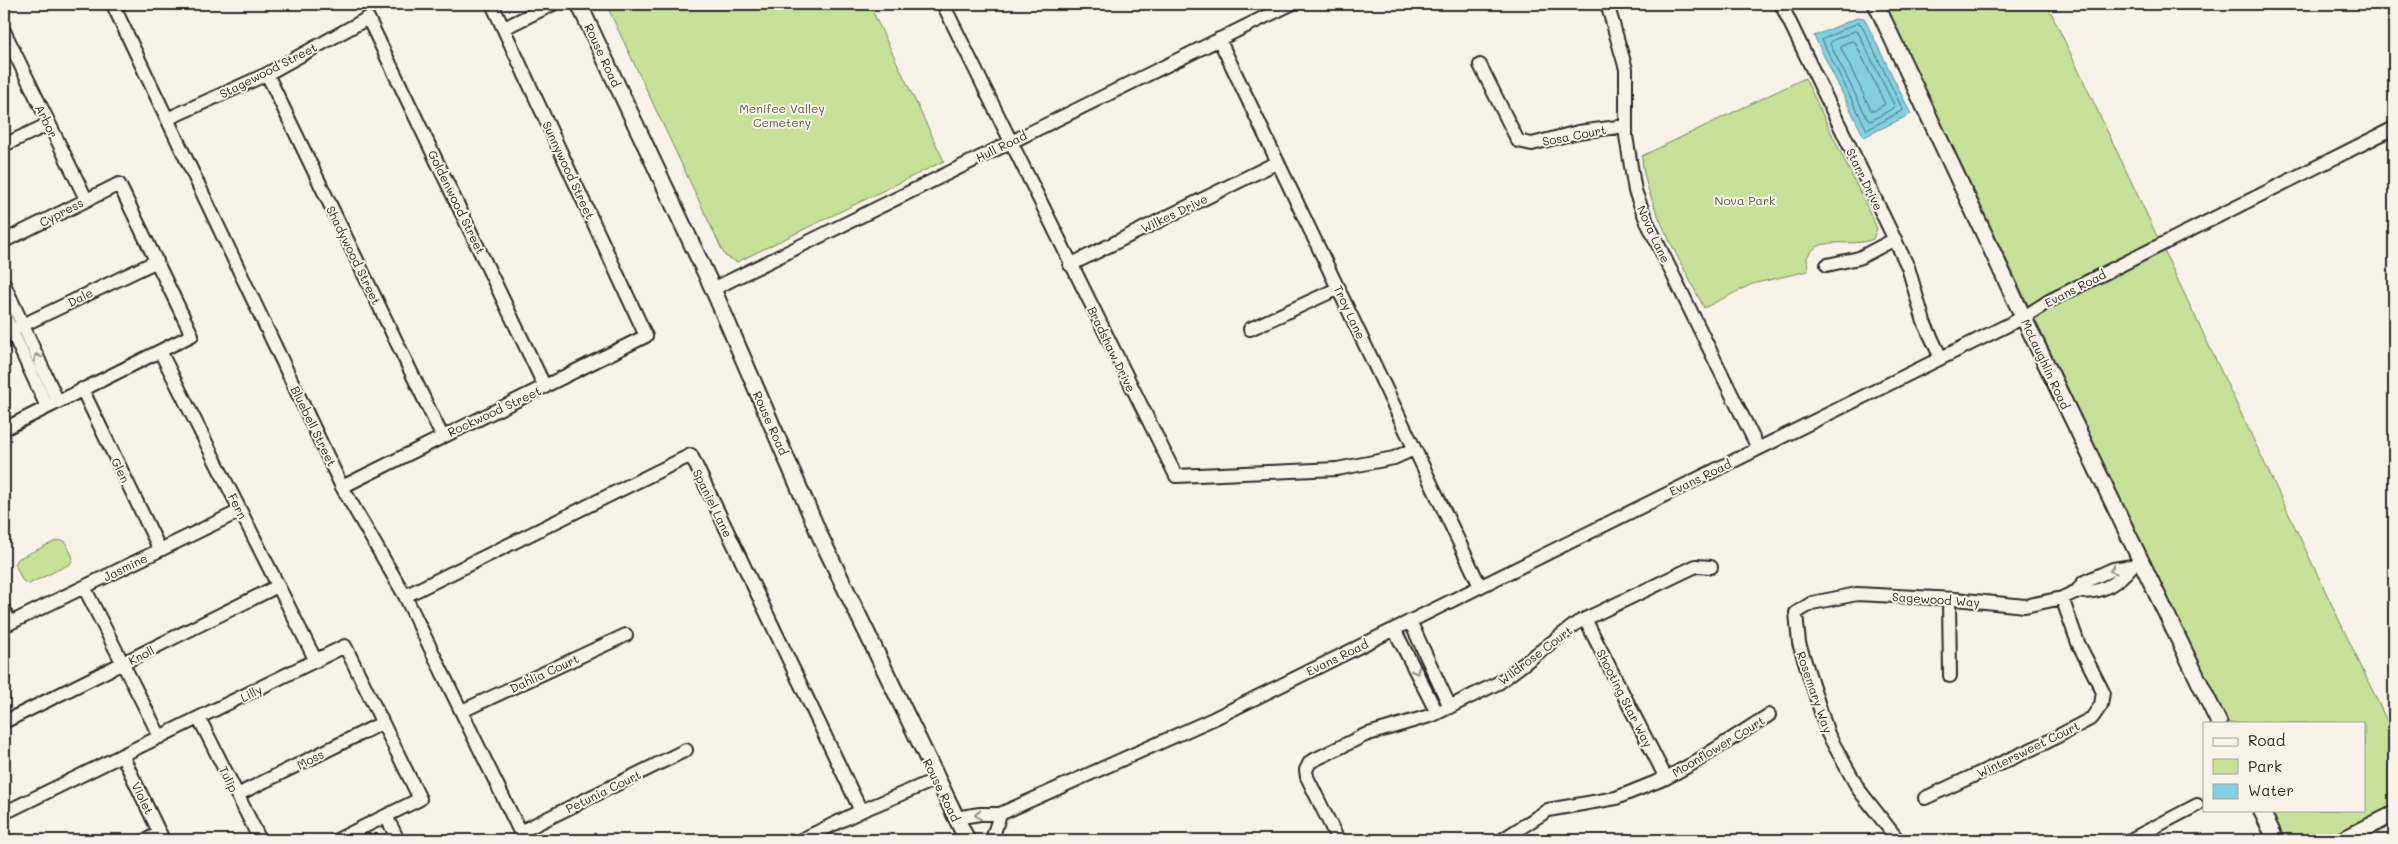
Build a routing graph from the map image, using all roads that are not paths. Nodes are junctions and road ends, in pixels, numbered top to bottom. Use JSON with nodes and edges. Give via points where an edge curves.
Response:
{"nodes":[{"id":1,"x":492,"y":4,"type":"edge"},
{"id":2,"x":553,"y":4,"type":"edge"},
{"id":3,"x":579,"y":4,"type":"edge"},
{"id":4,"x":1291,"y":4,"type":"edge"},
{"id":5,"x":1610,"y":4,"type":"edge"},
{"id":6,"x":1781,"y":4,"type":"edge"},
{"id":7,"x":1876,"y":4,"type":"edge"},
{"id":8,"x":117,"y":5,"type":"edge"},
{"id":9,"x":948,"y":5,"type":"edge"},
{"id":10,"x":368,"y":18,"type":"joint"},
{"id":11,"x":504,"y":28,"type":"junction"},
{"id":12,"x":4,"y":31,"type":"edge"},
{"id":13,"x":1218,"y":39,"type":"junction"},
{"id":14,"x":8,"y":53,"type":"edge"},
{"id":15,"x":1480,"y":65,"type":"dead end"},
{"id":16,"x":267,"y":74,"type":"junction"},
{"id":17,"x":167,"y":119,"type":"junction"},
{"id":18,"x":49,"y":124,"type":"junction"},
{"id":19,"x":1626,"y":126,"type":"junction"},
{"id":20,"x":2394,"y":128,"type":"edge"},
{"id":21,"x":1010,"y":142,"type":"junction"},
{"id":22,"x":4,"y":145,"type":"edge"},
{"id":23,"x":1278,"y":162,"type":"junction"},
{"id":24,"x":86,"y":200,"type":"junction"},
{"id":25,"x":1895,"y":239,"type":"junction"},
{"id":26,"x":4,"y":240,"type":"edge"},
{"id":27,"x":157,"y":261,"type":"junction"},
{"id":28,"x":1070,"y":265,"type":"junction"},
{"id":29,"x":1827,"y":265,"type":"dead end"},
{"id":30,"x":4,"y":284,"type":"edge"},
{"id":31,"x":1340,"y":288,"type":"junction"},
{"id":32,"x":713,"y":289,"type":"junction"},
{"id":33,"x":4,"y":314,"type":"edge"},
{"id":34,"x":2024,"y":316,"type":"junction"},
{"id":35,"x":1250,"y":329,"type":"dead end"},
{"id":36,"x":13,"y":330,"type":"edge"},
{"id":37,"x":646,"y":336,"type":"joint"},
{"id":38,"x":160,"y":351,"type":"junction"},
{"id":39,"x":1941,"y":358,"type":"junction"},
{"id":40,"x":545,"y":387,"type":"junction"},
{"id":41,"x":82,"y":389,"type":"junction"},
{"id":42,"x":52,"y":404,"type":"junction"},
{"id":43,"x":4,"y":429,"type":"edge"},
{"id":44,"x":442,"y":436,"type":"junction"},
{"id":45,"x":1758,"y":448,"type":"junction"},
{"id":46,"x":1414,"y":449,"type":"junction"},
{"id":47,"x":342,"y":487,"type":"junction"},
{"id":48,"x":240,"y":511,"type":"junction"},
{"id":49,"x":160,"y":550,"type":"junction"},
{"id":50,"x":2136,"y":564,"type":"junction"},
{"id":51,"x":1712,"y":566,"type":"dead end"},
{"id":52,"x":278,"y":586,"type":"junction"},
{"id":53,"x":1480,"y":586,"type":"junction"},
{"id":54,"x":84,"y":587,"type":"junction"},
{"id":55,"x":405,"y":596,"type":"junction"},
{"id":56,"x":2062,"y":598,"type":"junction"},
{"id":57,"x":1949,"y":599,"type":"junction"},
{"id":58,"x":4,"y":610,"type":"edge"},
{"id":59,"x":1796,"y":613,"type":"joint"},
{"id":60,"x":1585,"y":619,"type":"junction"},
{"id":61,"x":1410,"y":621,"type":"junction"},
{"id":62,"x":7,"y":624,"type":"edge"},
{"id":63,"x":1394,"y":629,"type":"junction"},
{"id":64,"x":626,"y":635,"type":"dead end"},
{"id":65,"x":316,"y":661,"type":"junction"},
{"id":66,"x":123,"y":664,"type":"junction"},
{"id":67,"x":1950,"y":676,"type":"dead end"},
{"id":68,"x":1450,"y":707,"type":"junction"},
{"id":69,"x":462,"y":712,"type":"junction"},
{"id":70,"x":1438,"y":713,"type":"junction"},
{"id":71,"x":1769,"y":715,"type":"dead end"},
{"id":72,"x":199,"y":718,"type":"junction"},
{"id":73,"x":4,"y":722,"type":"edge"},
{"id":74,"x":2218,"y":722,"type":"edge"},
{"id":75,"x":382,"y":723,"type":"junction"},
{"id":76,"x":160,"y":737,"type":"junction"},
{"id":77,"x":686,"y":750,"type":"dead end"},
{"id":78,"x":122,"y":755,"type":"junction"},
{"id":79,"x":1666,"y":778,"type":"junction"},
{"id":80,"x":937,"y":779,"type":"junction"},
{"id":81,"x":237,"y":795,"type":"junction"},
{"id":82,"x":1925,"y":798,"type":"dead end"},
{"id":83,"x":2197,"y":805,"type":"dead end"},
{"id":84,"x":861,"y":811,"type":"junction"},
{"id":85,"x":2263,"y":812,"type":"edge"},
{"id":86,"x":4,"y":813,"type":"edge"},
{"id":87,"x":1000,"y":814,"type":"junction"},
{"id":88,"x":2394,"y":814,"type":"edge"},
{"id":89,"x":386,"y":816,"type":"junction"},
{"id":90,"x":955,"y":818,"type":"junction"},
{"id":91,"x":522,"y":836,"type":"edge"},
{"id":92,"x":161,"y":837,"type":"edge"},
{"id":93,"x":146,"y":840,"type":"edge"},
{"id":94,"x":260,"y":840,"type":"edge"},
{"id":95,"x":337,"y":840,"type":"edge"},
{"id":96,"x":398,"y":840,"type":"edge"},
{"id":97,"x":801,"y":840,"type":"edge"},
{"id":98,"x":967,"y":840,"type":"edge"},
{"id":99,"x":992,"y":840,"type":"edge"},
{"id":100,"x":1338,"y":840,"type":"edge"},
{"id":101,"x":1502,"y":840,"type":"edge"},
{"id":102,"x":1898,"y":840,"type":"edge"},
{"id":103,"x":2130,"y":840,"type":"edge"},
{"id":104,"x":2276,"y":840,"type":"edge"},
{"id":105,"x":2342,"y":840,"type":"edge"}],
"edges":[{"from":1,"to":11,"type":"street","name":"Sunnywood Street"},
{"from":2,"to":11,"type":"street"},
{"from":3,"to":32,"type":"street","name":"Rouse Road"},
{"from":4,"to":13,"type":"street","name":"Hull Road"},
{"from":5,"to":19,"type":"street","name":"Nova Lane","via":[[1608,7],[1626,69]]},
{"from":6,"to":25,"type":"street","name":"Starr Drive"},
{"from":7,"to":34,"type":"street","name":"McLaughlin Road"},
{"from":8,"to":17,"type":"street","name":"Bluebell Street"},
{"from":9,"to":21,"type":"street","name":"Bradshaw Drive"},
{"from":10,"to":16,"type":"street","name":"Stagewood Street"},
{"from":10,"to":40,"type":"street","name":"Goldenwood Street"},
{"from":11,"to":37,"type":"street","name":"Sunnywood Street"},
{"from":12,"to":14,"type":"street","name":"Arbor"},
{"from":13,"to":21,"type":"street","name":"Hull Road"},
{"from":13,"to":23,"type":"street","name":"Troy Lane"},
{"from":14,"to":18,"type":"street","name":"Arbor"},
{"from":15,"to":19,"type":"street","name":"Sosa Court","via":[[1518,140],[1532,144],[1578,132]]},
{"from":16,"to":17,"type":"street","name":"Stagewood Street"},
{"from":16,"to":44,"type":"street","name":"Shadywood Street"},
{"from":17,"to":47,"type":"street","name":"Bluebell Street"},
{"from":18,"to":22,"type":"street"},
{"from":18,"to":24,"type":"street","name":"Arbor"},
{"from":19,"to":45,"type":"street","name":"Nova Lane","via":[[1635,191],[1647,222]]},
{"from":20,"to":34,"type":"street","name":"Evans Road","via":[[2049,300]]},
{"from":21,"to":28,"type":"street","name":"Bradshaw Drive"},
{"from":21,"to":32,"type":"street","name":"Hull Road"},
{"from":23,"to":28,"type":"street","name":"Wilkes Drive"},
{"from":23,"to":31,"type":"street","name":"Troy Lane"},
{"from":24,"to":26,"type":"street","name":"Cypress"},
{"from":24,"to":27,"type":"street","name":"Cypress","via":[[119,184]]},
{"from":25,"to":29,"type":"street","via":[[1859,258]]},
{"from":25,"to":39,"type":"street","name":"Starr Drive","via":[[1908,266],[1924,322]]},
{"from":27,"to":36,"type":"street","name":"Dale"},
{"from":27,"to":38,"type":"street","via":[[192,335]]},
{"from":28,"to":46,"type":"street","name":"Bradshaw Drive","via":[[1176,476],[1337,469],[1394,458]]},
{"from":30,"to":36,"type":"street"},
{"from":31,"to":35,"type":"street"},
{"from":31,"to":46,"type":"street","name":"Troy Lane"},
{"from":32,"to":80,"type":"street","name":"Rouse Road","via":[[820,536]]},
{"from":33,"to":36,"type":"street"},
{"from":34,"to":39,"type":"street","name":"Evans Road"},
{"from":34,"to":50,"type":"street","name":"McLaughlin Road"},
{"from":36,"to":42,"type":"street"},
{"from":37,"to":40,"type":"street","name":"Rockwood Street"},
{"from":38,"to":41,"type":"street"},
{"from":38,"to":48,"type":"street","name":"Fern"},
{"from":39,"to":45,"type":"street","name":"Evans Road"},
{"from":40,"to":44,"type":"street","name":"Rockwood Street"},
{"from":41,"to":42,"type":"street"},
{"from":41,"to":49,"type":"street","name":"Glen"},
{"from":42,"to":43,"type":"street"},
{"from":44,"to":47,"type":"street","name":"Rockwood Street"},
{"from":45,"to":53,"type":"street","name":"Evans Road"},
{"from":46,"to":53,"type":"street","name":"Troy Lane"},
{"from":47,"to":55,"type":"street","name":"Bluebell Street"},
{"from":48,"to":49,"type":"street","name":"Jasmine"},
{"from":48,"to":52,"type":"street","name":"Fern"},
{"from":49,"to":54,"type":"street","name":"Jasmine"},
{"from":50,"to":56,"type":"street","name":"Sagewood Way","via":[[2120,580],[2092,594],[2078,591]]},
{"from":50,"to":74,"type":"street","name":"McLaughlin Road"},
{"from":51,"to":60,"type":"street","name":"Wildrose Court","via":[[1696,566]]},
{"from":52,"to":65,"type":"street","name":"Fern"},
{"from":52,"to":66,"type":"street","name":"Knoll"},
{"from":53,"to":61,"type":"street","name":"Evans Road"},
{"from":54,"to":62,"type":"street","name":"Jasmine"},
{"from":54,"to":66,"type":"street"},
{"from":55,"to":69,"type":"street","name":"Bluebell Street"},
{"from":55,"to":84,"type":"street","name":"Spaniel Lane","via":[[690,455]]},
{"from":56,"to":57,"type":"street","name":"Sagewood Way","via":[[2025,606]]},
{"from":56,"to":82,"type":"street","name":"Wintersweet Court","via":[[2078,643],[2103,692],[2102,706],[2092,718],[2045,743]]},
{"from":57,"to":59,"type":"street","name":"Sagewood Way","via":[[1857,594],[1812,603]]},
{"from":57,"to":67,"type":"street"},
{"from":58,"to":62,"type":"street","name":"Jasmine"},
{"from":59,"to":102,"type":"street","name":"Rosemary Way","via":[[1798,644],[1828,734],[1859,790]]},
{"from":60,"to":68,"type":"street","name":"Wildrose Court","via":[[1500,682]]},
{"from":60,"to":79,"type":"street","name":"Shooting Star Way"},
{"from":61,"to":63,"type":"street","name":"Evans Road"},
{"from":61,"to":68,"type":"street"},
{"from":63,"to":70,"type":"street","one_way":true},
{"from":63,"to":87,"type":"street","name":"Evans Road","via":[[1215,718]]},
{"from":64,"to":69,"type":"street","name":"Dahlia Court"},
{"from":65,"to":72,"type":"street","name":"Lilly"},
{"from":65,"to":75,"type":"street","name":"Lilly","via":[[345,646]]},
{"from":66,"to":73,"type":"street","name":"Knoll"},
{"from":66,"to":76,"type":"street"},
{"from":68,"to":70,"type":"street","name":"Wildrose Court"},
{"from":69,"to":91,"type":"street","name":"Bluebell Street"},
{"from":70,"to":100,"type":"street","name":"Wildrose Court","via":[[1346,742],[1310,762],[1307,777]]},
{"from":71,"to":79,"type":"street","name":"Moonflower Court"},
{"from":72,"to":76,"type":"street","name":"Lilly"},
{"from":72,"to":81,"type":"street","name":"Tulip"},
{"from":75,"to":81,"type":"street","name":"Moss"},
{"from":75,"to":89,"type":"street","name":"Lilly","via":[[420,799]]},
{"from":76,"to":78,"type":"street","name":"Lilly"},
{"from":77,"to":91,"type":"street","name":"Petunia Court"},
{"from":78,"to":86,"type":"street","name":"Lilly"},
{"from":78,"to":92,"type":"street","name":"Violet"},
{"from":79,"to":101,"type":"street","name":"Moonflower Court","via":[[1616,798],[1548,810]]},
{"from":80,"to":84,"type":"street"},
{"from":80,"to":90,"type":"street","name":"Rouse Road"},
{"from":81,"to":94,"type":"street","name":"Tulip"},
{"from":83,"to":103,"type":"street"},
{"from":84,"to":97,"type":"street"},
{"from":85,"to":104,"type":"street"},
{"from":87,"to":90,"type":"street","name":"Evans Road","one_way":true},
{"from":87,"to":99,"type":"street"},
{"from":88,"to":105,"type":"street"},
{"from":89,"to":95,"type":"street"},
{"from":89,"to":96,"type":"street"},
{"from":90,"to":98,"type":"street","name":"Rouse Road"},
{"from":92,"to":93,"type":"street"}]}
